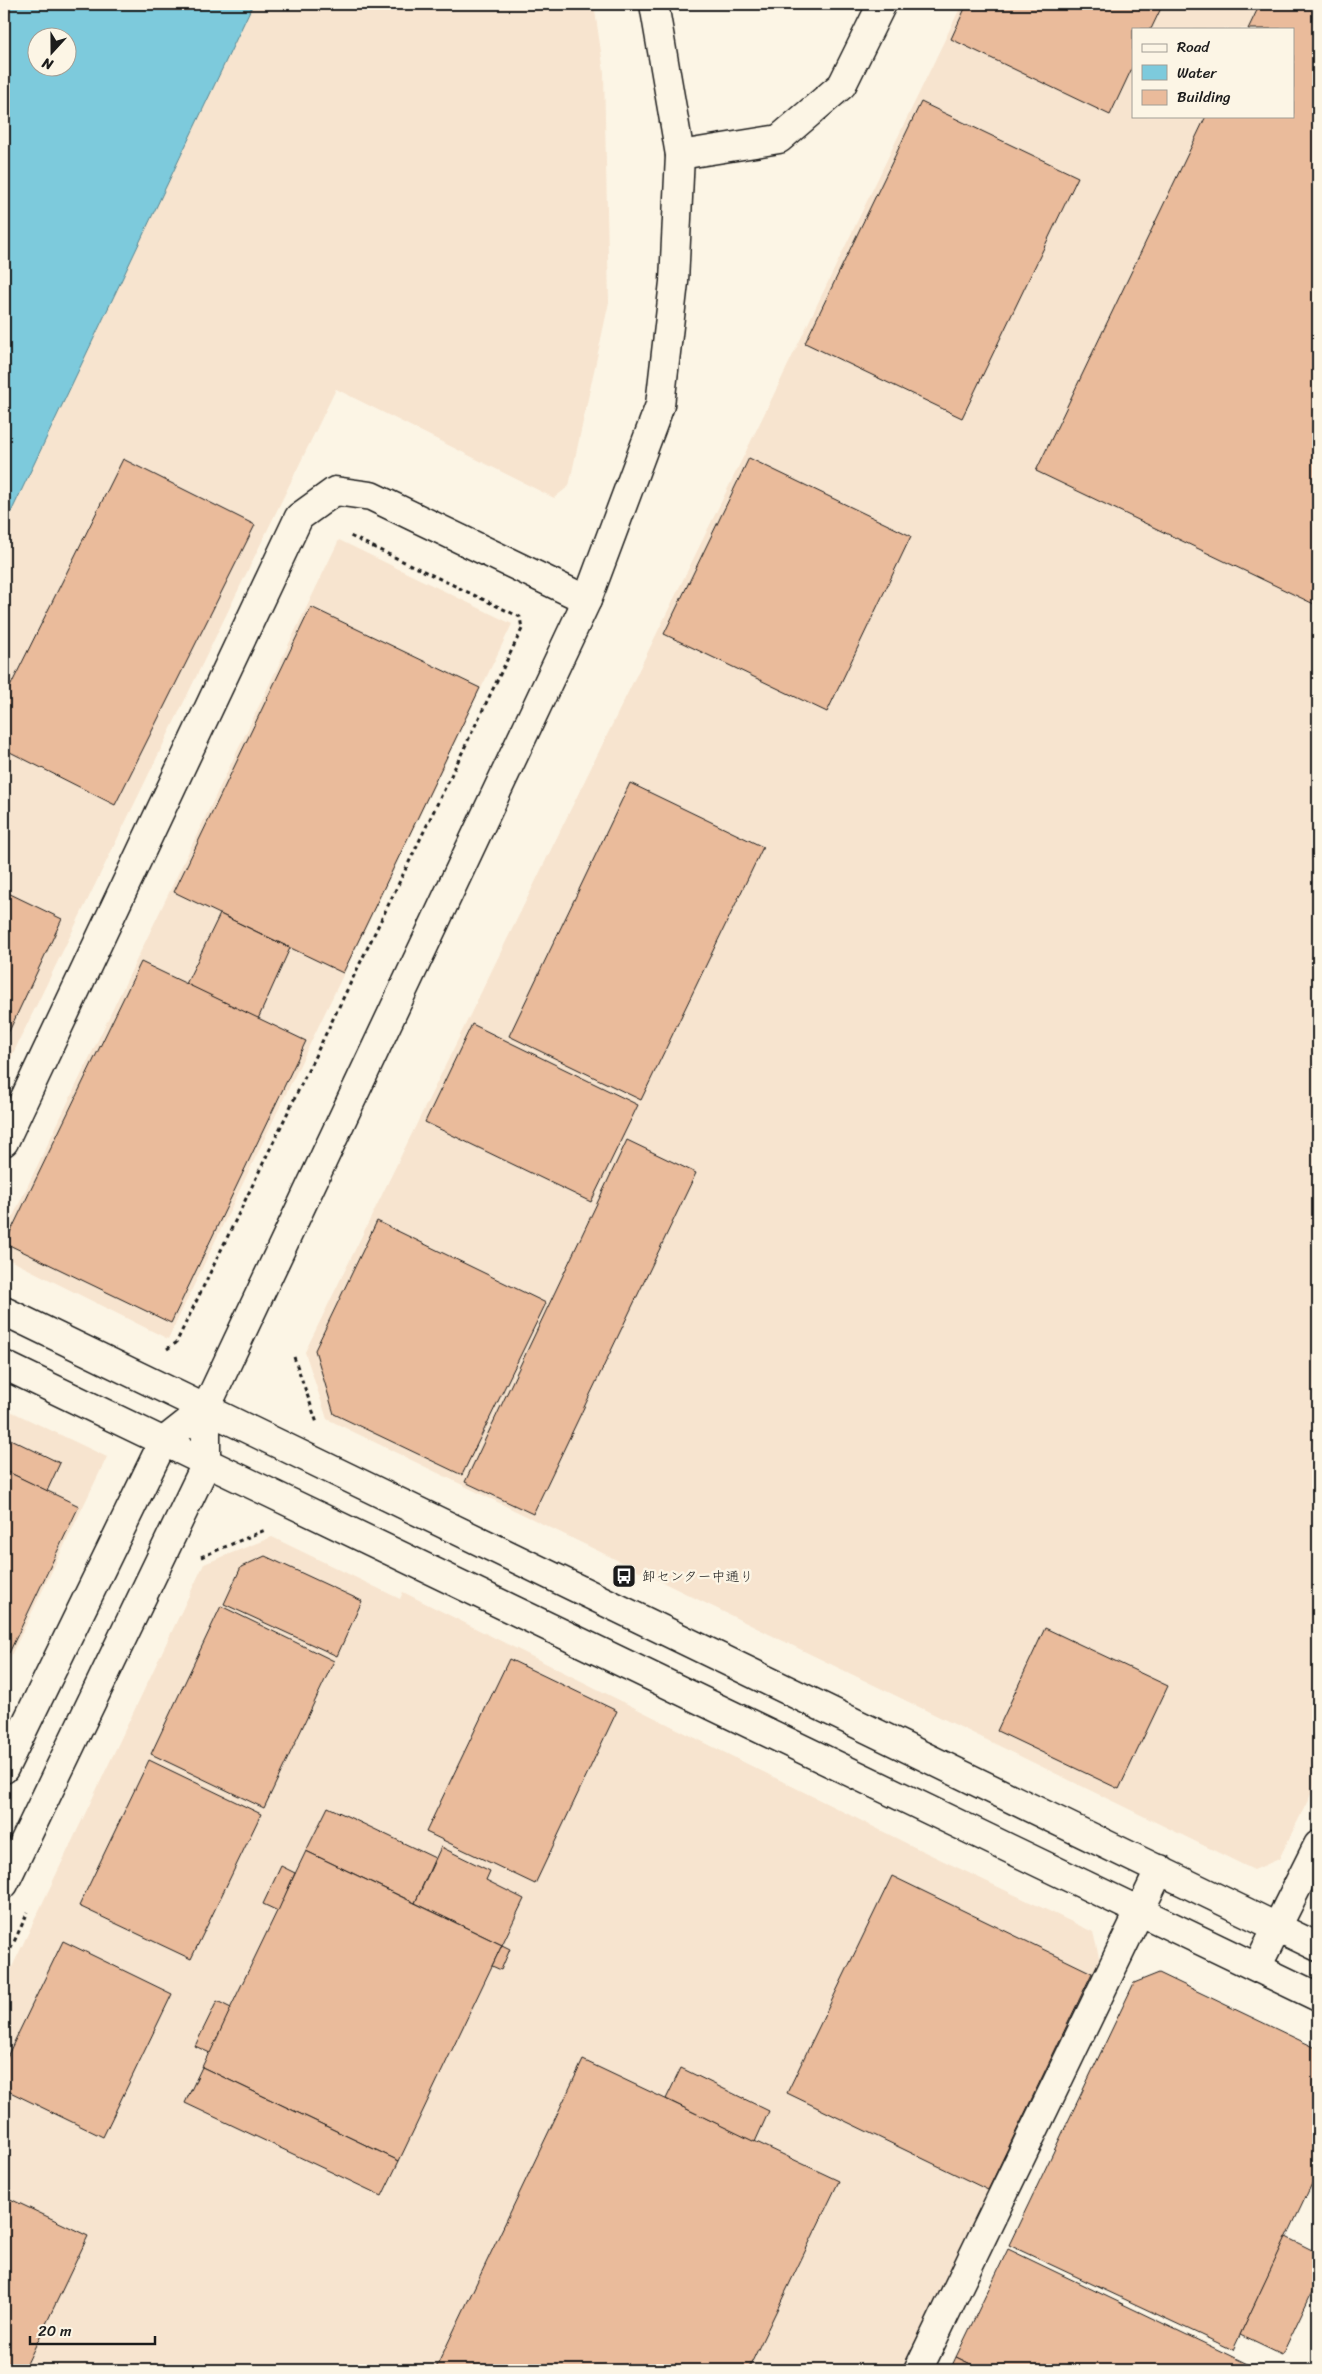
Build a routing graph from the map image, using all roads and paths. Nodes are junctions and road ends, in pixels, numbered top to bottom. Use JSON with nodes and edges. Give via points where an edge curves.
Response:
{"nodes":[{"id":1,"x":654,"y":4,"type":"edge"},
{"id":2,"x":882,"y":4,"type":"edge"},
{"id":3,"x":680,"y":156,"type":"junction"},
{"id":4,"x":348,"y":535,"type":"dead end"},
{"id":5,"x":587,"y":600,"type":"junction"},
{"id":6,"x":4,"y":1142,"type":"edge"},
{"id":7,"x":4,"y":1311,"type":"edge"},
{"id":8,"x":159,"y":1346,"type":"dead end"},
{"id":9,"x":4,"y":1365,"type":"edge"},
{"id":10,"x":206,"y":1408,"type":"junction"},
{"id":11,"x":162,"y":1442,"type":"junction"},
{"id":12,"x":206,"y":1464,"type":"junction"},
{"id":13,"x":270,"y":1527,"type":"dead end"},
{"id":14,"x":196,"y":1559,"type":"dead end"},
{"id":15,"x":4,"y":1769,"type":"edge"},
{"id":16,"x":1318,"y":1845,"type":"edge"},
{"id":17,"x":1160,"y":1869,"type":"junction"},
{"id":18,"x":4,"y":1884,"type":"edge"},
{"id":19,"x":29,"y":1910,"type":"dead end"},
{"id":20,"x":1140,"y":1910,"type":"junction"},
{"id":21,"x":1278,"y":1928,"type":"junction"},
{"id":22,"x":1318,"y":1947,"type":"edge"},
{"id":23,"x":4,"y":1963,"type":"edge"},
{"id":24,"x":1258,"y":1967,"type":"junction"},
{"id":25,"x":1318,"y":1997,"type":"edge"},
{"id":26,"x":918,"y":2370,"type":"edge"}],
"edges":[{"from":1,"to":3,"type":"street"},
{"from":2,"to":3,"type":"street","via":[[842,85],[779,139]]},
{"from":3,"to":5,"type":"street","via":[[674,282],[660,405]]},
{"from":4,"to":8,"type":"path","via":[[520,617],[522,630],[176,1343],[168,1350]]},
{"from":5,"to":6,"type":"street","via":[[372,496],[335,491],[299,517]]},
{"from":5,"to":10,"type":"street"},
{"from":7,"to":10,"type":"street"},
{"from":9,"to":11,"type":"street"},
{"from":10,"to":11,"type":"street"},
{"from":10,"to":12,"type":"street"},
{"from":10,"to":17,"type":"street"},
{"from":11,"to":12,"type":"street"},
{"from":11,"to":15,"type":"street"},
{"from":12,"to":18,"type":"street"},
{"from":12,"to":20,"type":"street"},
{"from":13,"to":14,"type":"path"},
{"from":16,"to":21,"type":"street"},
{"from":17,"to":20,"type":"street"},
{"from":17,"to":21,"type":"street"},
{"from":19,"to":23,"type":"path"},
{"from":20,"to":24,"type":"street"},
{"from":20,"to":26,"type":"street"},
{"from":21,"to":22,"type":"street"},
{"from":21,"to":24,"type":"street"},
{"from":24,"to":25,"type":"street"}]}
